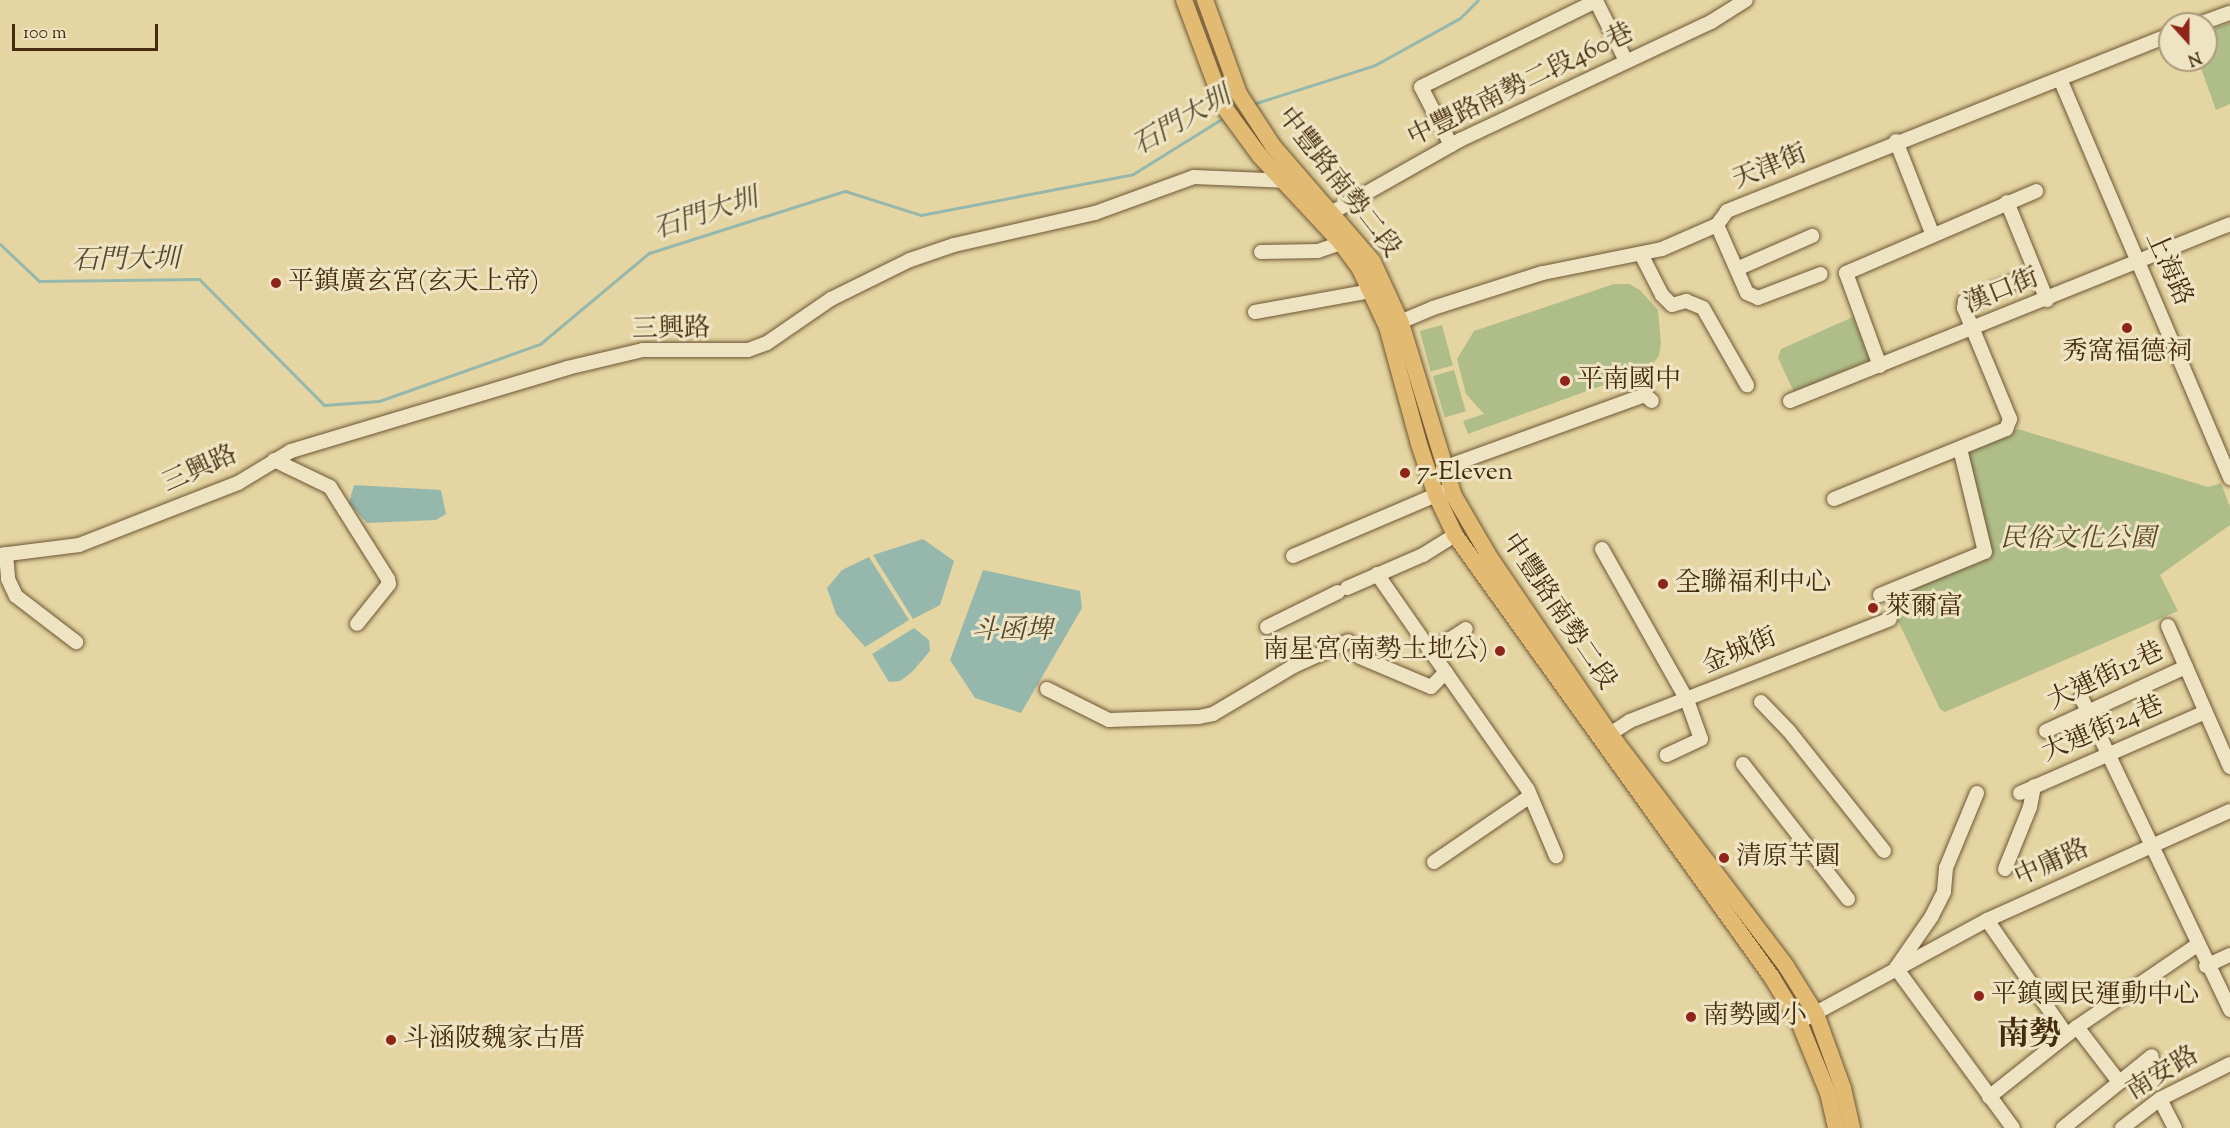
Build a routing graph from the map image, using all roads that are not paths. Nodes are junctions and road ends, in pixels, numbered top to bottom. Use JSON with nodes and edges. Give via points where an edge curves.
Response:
{"nodes":[{"id":1,"x":1184,"y":0,"type":"edge"},
{"id":2,"x":1746,"y":0,"type":"edge"},
{"id":3,"x":1596,"y":1,"type":"edge"},
{"id":4,"x":1207,"y":7,"type":"edge"},
{"id":5,"x":2158,"y":40,"type":"edge"},
{"id":6,"x":1626,"y":61,"type":"junction"},
{"id":7,"x":2060,"y":79,"type":"junction"},
{"id":8,"x":1896,"y":141,"type":"junction"},
{"id":9,"x":1451,"y":145,"type":"junction"},
{"id":10,"x":1284,"y":181,"type":"junction"},
{"id":11,"x":1305,"y":182,"type":"junction"},
{"id":12,"x":2036,"y":191,"type":"dead end"},
{"id":13,"x":2007,"y":202,"type":"junction"},
{"id":14,"x":1326,"y":215,"type":"junction"},
{"id":15,"x":2230,"y":224,"type":"edge"},
{"id":16,"x":1718,"y":225,"type":"junction"},
{"id":17,"x":1932,"y":233,"type":"junction"},
{"id":18,"x":1812,"y":236,"type":"dead end"},
{"id":19,"x":1341,"y":243,"type":"junction"},
{"id":20,"x":1262,"y":252,"type":"dead end"},
{"id":21,"x":1642,"y":256,"type":"junction"},
{"id":22,"x":2139,"y":263,"type":"junction"},
{"id":23,"x":1739,"y":268,"type":"junction"},
{"id":24,"x":2035,"y":273,"type":"junction"},
{"id":25,"x":1821,"y":274,"type":"dead end"},
{"id":26,"x":1370,"y":291,"type":"junction"},
{"id":27,"x":2047,"y":300,"type":"junction"},
{"id":28,"x":1256,"y":312,"type":"dead end"},
{"id":29,"x":1394,"y":325,"type":"junction"},
{"id":30,"x":1972,"y":329,"type":"junction"},
{"id":31,"x":1880,"y":366,"type":"junction"},
{"id":32,"x":1747,"y":385,"type":"dead end"},
{"id":33,"x":1652,"y":401,"type":"dead end"},
{"id":34,"x":1790,"y":401,"type":"dead end"},
{"id":35,"x":1960,"y":448,"type":"junction"},
{"id":36,"x":2224,"y":450,"type":"edge"},
{"id":37,"x":274,"y":460,"type":"junction"},
{"id":38,"x":1443,"y":468,"type":"junction"},
{"id":39,"x":2230,"y":478,"type":"edge"},
{"id":40,"x":1444,"y":492,"type":"junction"},
{"id":41,"x":1834,"y":499,"type":"dead end"},
{"id":42,"x":1455,"y":535,"type":"junction"},
{"id":43,"x":1602,"y":549,"type":"dead end"},
{"id":44,"x":3,"y":555,"type":"edge"},
{"id":45,"x":1293,"y":556,"type":"dead end"},
{"id":46,"x":1377,"y":574,"type":"junction"},
{"id":47,"x":1880,"y":595,"type":"dead end"},
{"id":48,"x":1890,"y":619,"type":"dead end"},
{"id":49,"x":357,"y":624,"type":"dead end"},
{"id":50,"x":2168,"y":626,"type":"dead end"},
{"id":51,"x":1267,"y":627,"type":"dead end"},
{"id":52,"x":1466,"y":629,"type":"dead end"},
{"id":53,"x":1349,"y":641,"type":"dead end"},
{"id":54,"x":76,"y":642,"type":"dead end"},
{"id":55,"x":1428,"y":647,"type":"junction"},
{"id":56,"x":1360,"y":657,"type":"dead end"},
{"id":57,"x":2186,"y":667,"type":"junction"},
{"id":58,"x":1446,"y":672,"type":"junction"},
{"id":59,"x":1047,"y":689,"type":"dead end"},
{"id":60,"x":2081,"y":697,"type":"dead end"},
{"id":61,"x":1687,"y":699,"type":"junction"},
{"id":62,"x":1761,"y":702,"type":"dead end"},
{"id":63,"x":2088,"y":712,"type":"junction"},
{"id":64,"x":2205,"y":712,"type":"junction"},
{"id":65,"x":2046,"y":731,"type":"dead end"},
{"id":66,"x":1611,"y":734,"type":"junction"},
{"id":67,"x":1667,"y":755,"type":"dead end"},
{"id":68,"x":2109,"y":755,"type":"junction"},
{"id":69,"x":1743,"y":764,"type":"dead end"},
{"id":70,"x":2230,"y":768,"type":"edge"},
{"id":71,"x":2034,"y":786,"type":"junction"},
{"id":72,"x":1977,"y":793,"type":"dead end"},
{"id":73,"x":2020,"y":793,"type":"dead end"},
{"id":74,"x":1529,"y":797,"type":"junction"},
{"id":75,"x":2230,"y":811,"type":"edge"},
{"id":76,"x":2151,"y":847,"type":"junction"},
{"id":77,"x":1884,"y":851,"type":"dead end"},
{"id":78,"x":1556,"y":855,"type":"dead end"},
{"id":79,"x":1434,"y":862,"type":"dead end"},
{"id":80,"x":2005,"y":869,"type":"dead end"},
{"id":81,"x":1848,"y":899,"type":"dead end"},
{"id":82,"x":1986,"y":920,"type":"junction"},
{"id":83,"x":2197,"y":945,"type":"junction"},
{"id":84,"x":2230,"y":955,"type":"edge"},
{"id":85,"x":2206,"y":966,"type":"junction"},
{"id":86,"x":1896,"y":968,"type":"junction"},
{"id":87,"x":2230,"y":1010,"type":"edge"},
{"id":88,"x":1816,"y":1014,"type":"junction"},
{"id":89,"x":1799,"y":1022,"type":"junction"},
{"id":90,"x":2071,"y":1030,"type":"junction"},
{"id":91,"x":2152,"y":1056,"type":"dead end"},
{"id":92,"x":2230,"y":1064,"type":"edge"},
{"id":93,"x":2120,"y":1082,"type":"junction"},
{"id":94,"x":1989,"y":1097,"type":"junction"},
{"id":95,"x":2160,"y":1099,"type":"junction"},
{"id":96,"x":1839,"y":1125,"type":"edge"},
{"id":97,"x":2013,"y":1128,"type":"edge"},
{"id":98,"x":2063,"y":1128,"type":"edge"},
{"id":99,"x":2122,"y":1128,"type":"edge"},
{"id":100,"x":2175,"y":1128,"type":"edge"}],
"edges":[{"from":1,"to":10,"type":"main road","name":"中豐路南勢二段","via":[[1229,113]]},
{"from":2,"to":6,"type":"street","name":"中豐路南勢二段460巷","via":[[1711,22]]},
{"from":3,"to":6,"type":"street"},
{"from":3,"to":9,"type":"street","via":[[1421,87]]},
{"from":4,"to":11,"type":"main road","name":"中豐路南勢二段","via":[[1239,94],[1273,146]]},
{"from":5,"to":7,"type":"street","name":"天津街"},
{"from":6,"to":9,"type":"street","name":"中豐路南勢二段460巷"},
{"from":7,"to":8,"type":"street","name":"天津街"},
{"from":7,"to":22,"type":"street","name":"上海路"},
{"from":8,"to":16,"type":"street","name":"天津街","via":[[1727,211]]},
{"from":8,"to":17,"type":"street"},
{"from":9,"to":14,"type":"street","name":"中豐路南勢二段460巷"},
{"from":10,"to":11,"type":"street","name":"三興路"},
{"from":10,"to":14,"type":"main road","name":"中豐路南勢二段"},
{"from":10,"to":37,"type":"street","name":"三興路","via":[[1194,177],[1095,213],[954,245],[910,260],[831,299],[766,343],[748,350],[644,350],[606,358],[313,444]]},
{"from":11,"to":14,"type":"main road","name":"中豐路南勢二段"},
{"from":12,"to":13,"type":"street"},
{"from":13,"to":17,"type":"street"},
{"from":13,"to":24,"type":"street"},
{"from":14,"to":19,"type":"main road","name":"中豐路南勢二段"},
{"from":14,"to":29,"type":"main road","name":"中豐路南勢二段","via":[[1373,262]]},
{"from":15,"to":22,"type":"street","name":"漢口街"},
{"from":16,"to":21,"type":"street","name":"天津街"},
{"from":16,"to":23,"type":"street"},
{"from":17,"to":31,"type":"street","via":[[1846,273]]},
{"from":18,"to":23,"type":"street"},
{"from":19,"to":20,"type":"street","via":[[1318,251]]},
{"from":19,"to":26,"type":"main road","name":"中豐路南勢二段"},
{"from":21,"to":29,"type":"street","name":"天津街","via":[[1543,273],[1433,308]]},
{"from":21,"to":32,"type":"street","via":[[1662,295],[1672,305],[1686,301],[1703,308]]},
{"from":22,"to":27,"type":"street","name":"漢口街"},
{"from":22,"to":36,"type":"street","name":"上海路"},
{"from":23,"to":25,"type":"street","via":[[1747,293],[1758,298]]},
{"from":24,"to":27,"type":"street"},
{"from":24,"to":30,"type":"street","via":[[1965,301]]},
{"from":26,"to":28,"type":"street"},
{"from":26,"to":29,"type":"main road","name":"中豐路南勢二段"},
{"from":27,"to":30,"type":"street","name":"漢口街"},
{"from":29,"to":38,"type":"main road","name":"中豐路南勢二段"},
{"from":29,"to":40,"type":"main road","name":"中豐路南勢二段"},
{"from":30,"to":31,"type":"street","name":"漢口街"},
{"from":30,"to":35,"type":"street","via":[[2010,419],[2007,429]]},
{"from":31,"to":34,"type":"street","name":"漢口街"},
{"from":33,"to":38,"type":"street","via":[[1645,394]]},
{"from":35,"to":41,"type":"street"},
{"from":35,"to":47,"type":"street","via":[[1984,552]]},
{"from":36,"to":39,"type":"street","name":"上海路"},
{"from":37,"to":44,"type":"street","name":"三興路","via":[[238,483],[79,545]]},
{"from":37,"to":49,"type":"street","via":[[330,487],[388,579],[389,584]]},
{"from":38,"to":40,"type":"main road","name":"中豐路南勢二段"},
{"from":40,"to":42,"type":"main road","name":"中豐路南勢二段"},
{"from":40,"to":45,"type":"street"},
{"from":40,"to":66,"type":"main road","name":"中豐路南勢二段"},
{"from":42,"to":46,"type":"street","via":[[1423,555]]},
{"from":42,"to":89,"type":"main road","name":"中豐路南勢二段","via":[[1771,976]]},
{"from":43,"to":61,"type":"street"},
{"from":44,"to":54,"type":"street","via":[[16,596]]},
{"from":46,"to":51,"type":"street"},
{"from":46,"to":55,"type":"street"},
{"from":48,"to":61,"type":"street","name":"金城街"},
{"from":50,"to":57,"type":"street"},
{"from":52,"to":55,"type":"street","via":[[1438,647]]},
{"from":53,"to":59,"type":"street","via":[[1294,666],[1213,714],[1199,717],[1109,720]]},
{"from":55,"to":58,"type":"street"},
{"from":56,"to":58,"type":"street","via":[[1431,687]]},
{"from":57,"to":63,"type":"street","name":"大連街12巷"},
{"from":57,"to":64,"type":"street"},
{"from":58,"to":74,"type":"street"},
{"from":60,"to":63,"type":"street"},
{"from":61,"to":66,"type":"street","name":"金城街"},
{"from":61,"to":67,"type":"street","via":[[1701,739]]},
{"from":62,"to":77,"type":"street","via":[[1789,731]]},
{"from":63,"to":65,"type":"street","name":"大連街12巷"},
{"from":63,"to":68,"type":"street"},
{"from":64,"to":68,"type":"street","name":"大連街24巷"},
{"from":64,"to":70,"type":"street"},
{"from":66,"to":88,"type":"main road","name":"中豐路南勢二段","via":[[1786,966]]},
{"from":68,"to":71,"type":"street","name":"大連街24巷"},
{"from":68,"to":76,"type":"street"},
{"from":69,"to":81,"type":"street"},
{"from":71,"to":73,"type":"street","name":"大連街24巷"},
{"from":71,"to":80,"type":"street","via":[[2030,807]]},
{"from":72,"to":86,"type":"street","name":"中庸路","via":[[1946,868],[1940,900]]},
{"from":74,"to":78,"type":"street"},
{"from":74,"to":79,"type":"street"},
{"from":75,"to":76,"type":"street","name":"中庸路"},
{"from":76,"to":82,"type":"street","name":"中庸路"},
{"from":76,"to":83,"type":"street"},
{"from":82,"to":86,"type":"street","name":"中庸路"},
{"from":82,"to":90,"type":"street"},
{"from":83,"to":85,"type":"street"},
{"from":83,"to":90,"type":"street"},
{"from":84,"to":85,"type":"street"},
{"from":85,"to":87,"type":"street"},
{"from":86,"to":88,"type":"street","name":"中庸路"},
{"from":86,"to":94,"type":"street"},
{"from":88,"to":89,"type":"street","name":"中庸路"},
{"from":88,"to":96,"type":"main road","name":"中豐路南勢二段"},
{"from":89,"to":96,"type":"main road","name":"中豐路南勢二段"},
{"from":90,"to":93,"type":"street"},
{"from":90,"to":94,"type":"street"},
{"from":91,"to":93,"type":"street"},
{"from":92,"to":95,"type":"street","name":"南安路"},
{"from":93,"to":98,"type":"street"},
{"from":94,"to":97,"type":"street"},
{"from":95,"to":99,"type":"street","name":"南安路"},
{"from":95,"to":100,"type":"street"}]}
